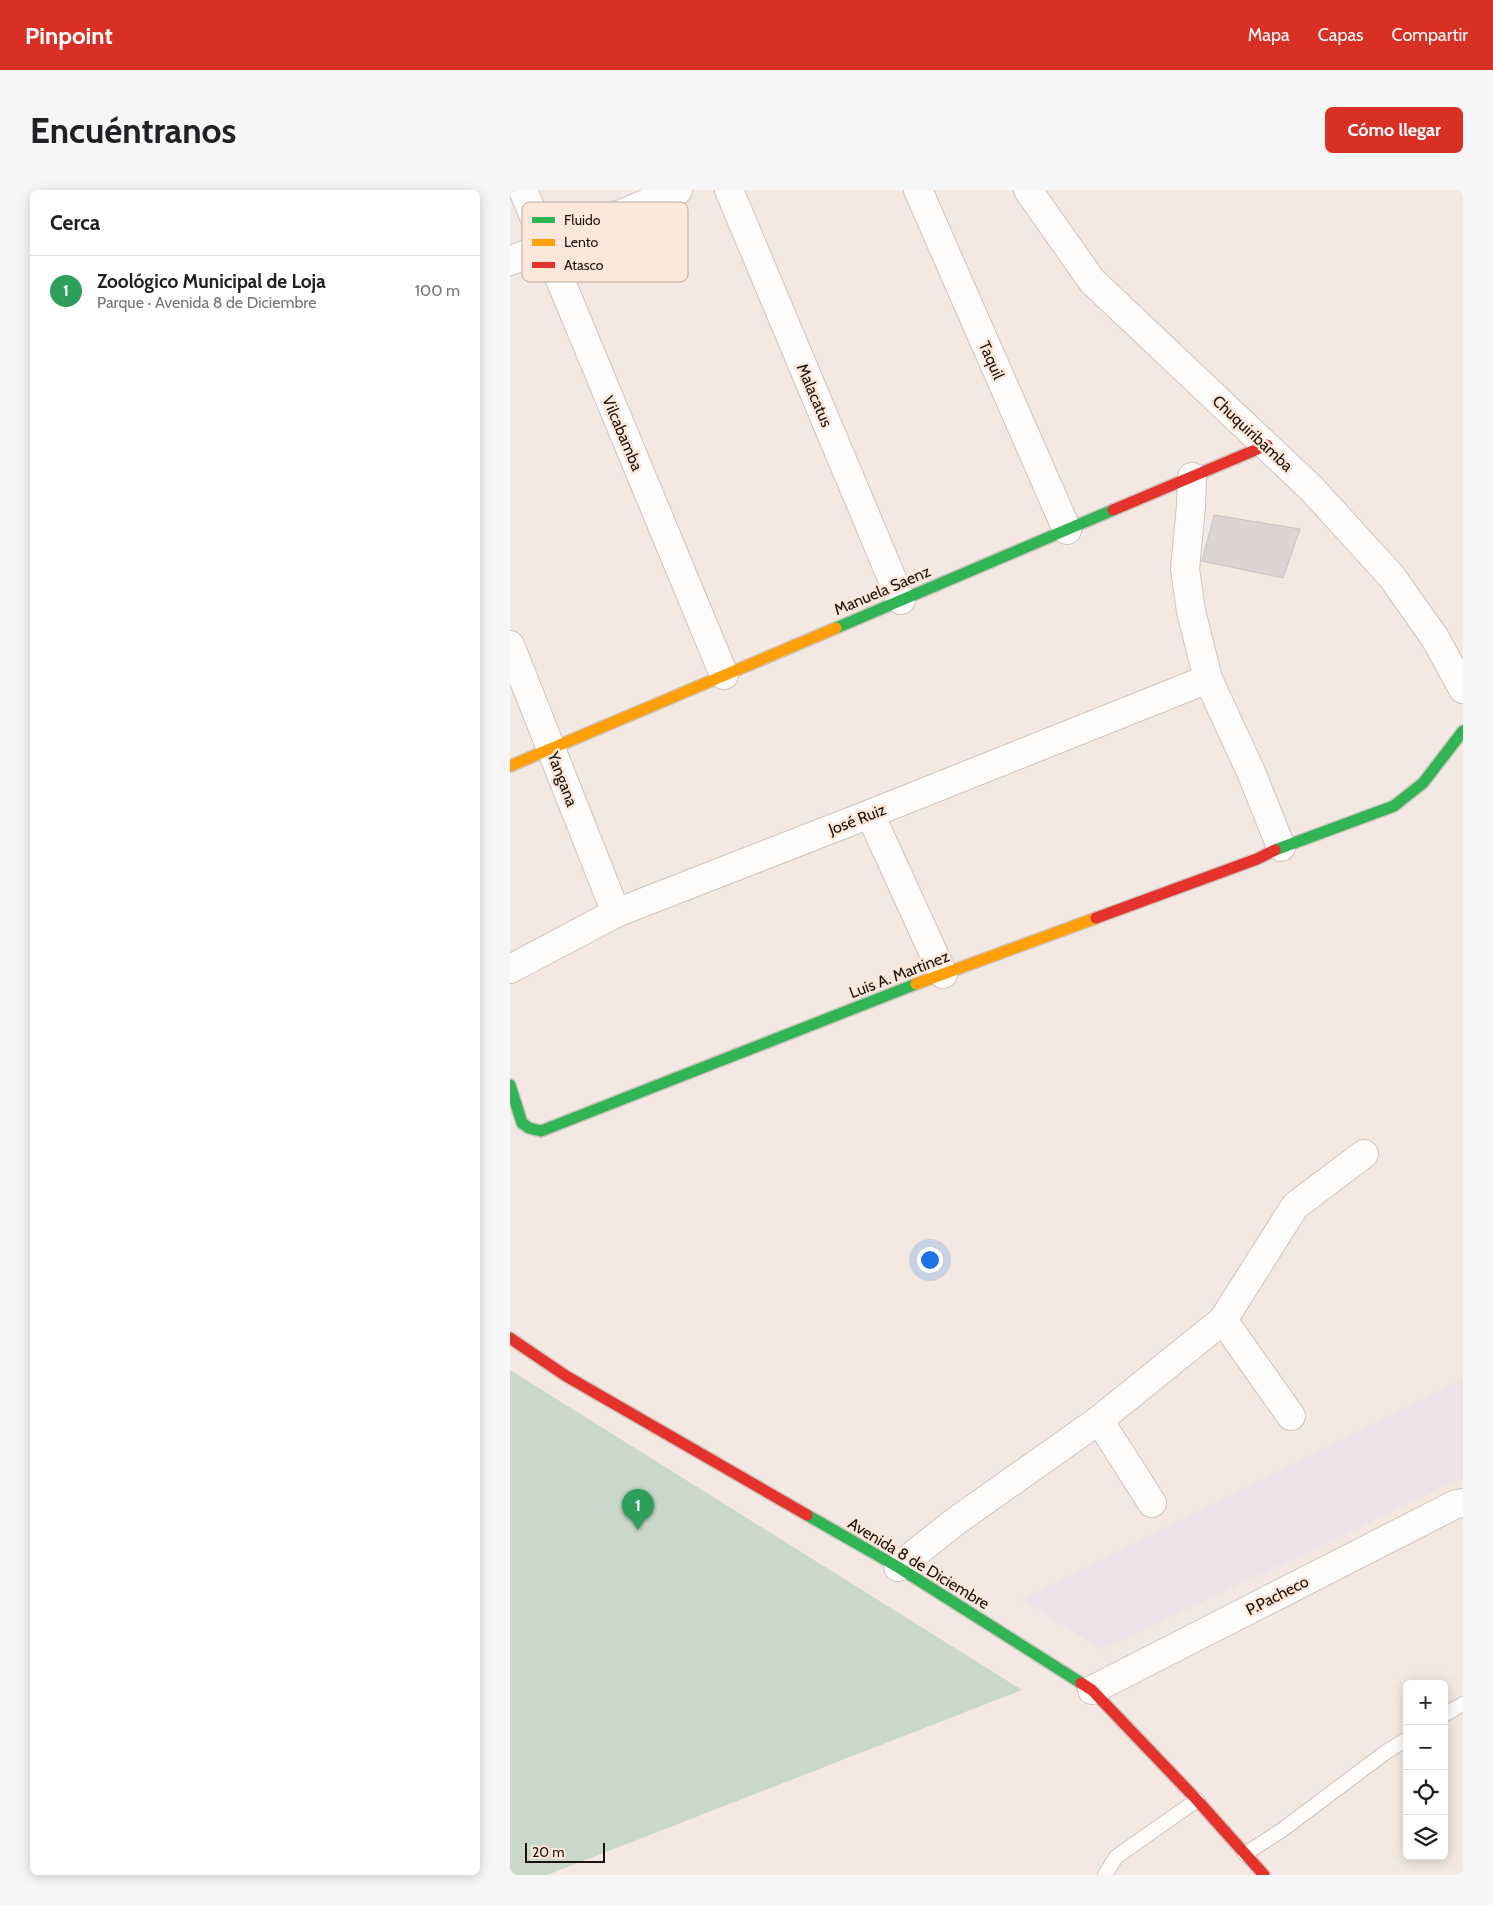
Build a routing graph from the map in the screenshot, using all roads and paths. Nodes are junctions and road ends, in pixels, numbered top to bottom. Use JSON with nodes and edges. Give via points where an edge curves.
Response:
{"nodes":[{"id":1,"x":523,"y":190,"type":"edge"},
{"id":2,"x":678,"y":190,"type":"edge"},
{"id":3,"x":728,"y":190,"type":"edge"},
{"id":4,"x":918,"y":190,"type":"edge"},
{"id":5,"x":1028,"y":190,"type":"edge"},
{"id":6,"x":528,"y":202,"type":"edge"},
{"id":7,"x":650,"y":202,"type":"edge"},
{"id":8,"x":522,"y":256,"type":"edge"},
{"id":9,"x":510,"y":261,"type":"edge"},
{"id":10,"x":560,"y":282,"type":"edge"},
{"id":11,"x":1267,"y":445,"type":"junction"},
{"id":12,"x":1192,"y":477,"type":"junction"},
{"id":13,"x":1067,"y":530,"type":"junction"},
{"id":14,"x":901,"y":600,"type":"junction"},
{"id":15,"x":510,"y":645,"type":"edge"},
{"id":16,"x":724,"y":675,"type":"junction"},
{"id":17,"x":1208,"y":679,"type":"junction"},
{"id":18,"x":1463,"y":689,"type":"edge"},
{"id":19,"x":1463,"y":731,"type":"edge"},
{"id":20,"x":551,"y":748,"type":"junction"},
{"id":21,"x":510,"y":766,"type":"edge"},
{"id":22,"x":870,"y":814,"type":"junction"},
{"id":23,"x":1281,"y":847,"type":"junction"},
{"id":24,"x":616,"y":913,"type":"junction"},
{"id":25,"x":510,"y":969,"type":"edge"},
{"id":26,"x":943,"y":974,"type":"junction"},
{"id":27,"x":510,"y":1085,"type":"edge"},
{"id":28,"x":1364,"y":1154,"type":"dead end"},
{"id":29,"x":1223,"y":1320,"type":"junction"},
{"id":30,"x":510,"y":1338,"type":"edge"},
{"id":31,"x":1291,"y":1416,"type":"dead end"},
{"id":32,"x":1099,"y":1420,"type":"junction"},
{"id":33,"x":1152,"y":1503,"type":"dead end"},
{"id":34,"x":1463,"y":1503,"type":"edge"},
{"id":35,"x":898,"y":1567,"type":"junction"},
{"id":36,"x":1092,"y":1690,"type":"junction"},
{"id":37,"x":1463,"y":1704,"type":"edge"},
{"id":38,"x":1448,"y":1713,"type":"edge"},
{"id":39,"x":1403,"y":1741,"type":"edge"},
{"id":40,"x":1197,"y":1800,"type":"junction"},
{"id":41,"x":1245,"y":1854,"type":"junction"},
{"id":42,"x":1105,"y":1875,"type":"edge"},
{"id":43,"x":1264,"y":1875,"type":"edge"}],
"edges":[{"from":1,"to":6,"type":"street","name":"Vilcabamba"},
{"from":2,"to":7,"type":"street"},
{"from":3,"to":14,"type":"street","name":"Malacatus"},
{"from":4,"to":13,"type":"street","name":"Taquil"},
{"from":5,"to":11,"type":"street","name":"Chuquiribamba","via":[[1092,280]]},
{"from":8,"to":9,"type":"street"},
{"from":10,"to":16,"type":"street","name":"Vilcabamba"},
{"from":11,"to":12,"type":"street","name":"Manuela Saenz"},
{"from":11,"to":18,"type":"street","name":"Chuquiribamba","via":[[1392,577],[1434,638]]},
{"from":12,"to":13,"type":"street","name":"Manuela Saenz"},
{"from":12,"to":17,"type":"street","via":[[1185,569],[1191,611]]},
{"from":13,"to":14,"type":"street","name":"Manuela Saenz"},
{"from":14,"to":16,"type":"street","name":"Manuela Saenz"},
{"from":15,"to":20,"type":"street","name":"Yangana"},
{"from":16,"to":20,"type":"street","name":"Manuela Saenz"},
{"from":17,"to":22,"type":"street","name":"José Ruiz"},
{"from":17,"to":23,"type":"street"},
{"from":19,"to":23,"type":"street","name":"Luis A. Martinez","via":[[1424,783],[1394,806]]},
{"from":20,"to":21,"type":"street","name":"Manuela Saenz"},
{"from":20,"to":24,"type":"street","name":"Yangana"},
{"from":22,"to":24,"type":"street","name":"José Ruiz"},
{"from":22,"to":26,"type":"street"},
{"from":23,"to":26,"type":"street","name":"Luis A. Martinez","via":[[1248,863]]},
{"from":24,"to":25,"type":"street","name":"José Ruiz"},
{"from":26,"to":27,"type":"street","name":"Luis A. Martinez","via":[[541,1131],[522,1123]]},
{"from":28,"to":29,"type":"street","via":[[1295,1206]]},
{"from":29,"to":31,"type":"street"},
{"from":29,"to":32,"type":"street"},
{"from":30,"to":35,"type":"street","name":"Avenida 8 de Diciembre","via":[[566,1376]]},
{"from":32,"to":33,"type":"street"},
{"from":32,"to":35,"type":"street","via":[[956,1521]]},
{"from":34,"to":36,"type":"street","name":"P.Pacheco"},
{"from":35,"to":36,"type":"street","name":"Avenida 8 de Diciembre"},
{"from":36,"to":40,"type":"street","name":"Avenida 8 de Diciembre"},
{"from":37,"to":38,"type":"lane"},
{"from":39,"to":41,"type":"lane"},
{"from":40,"to":41,"type":"street","name":"Avenida 8 de Diciembre"},
{"from":40,"to":42,"type":"lane","via":[[1116,1857]]},
{"from":41,"to":43,"type":"street","name":"Avenida 8 de Diciembre"}]}
